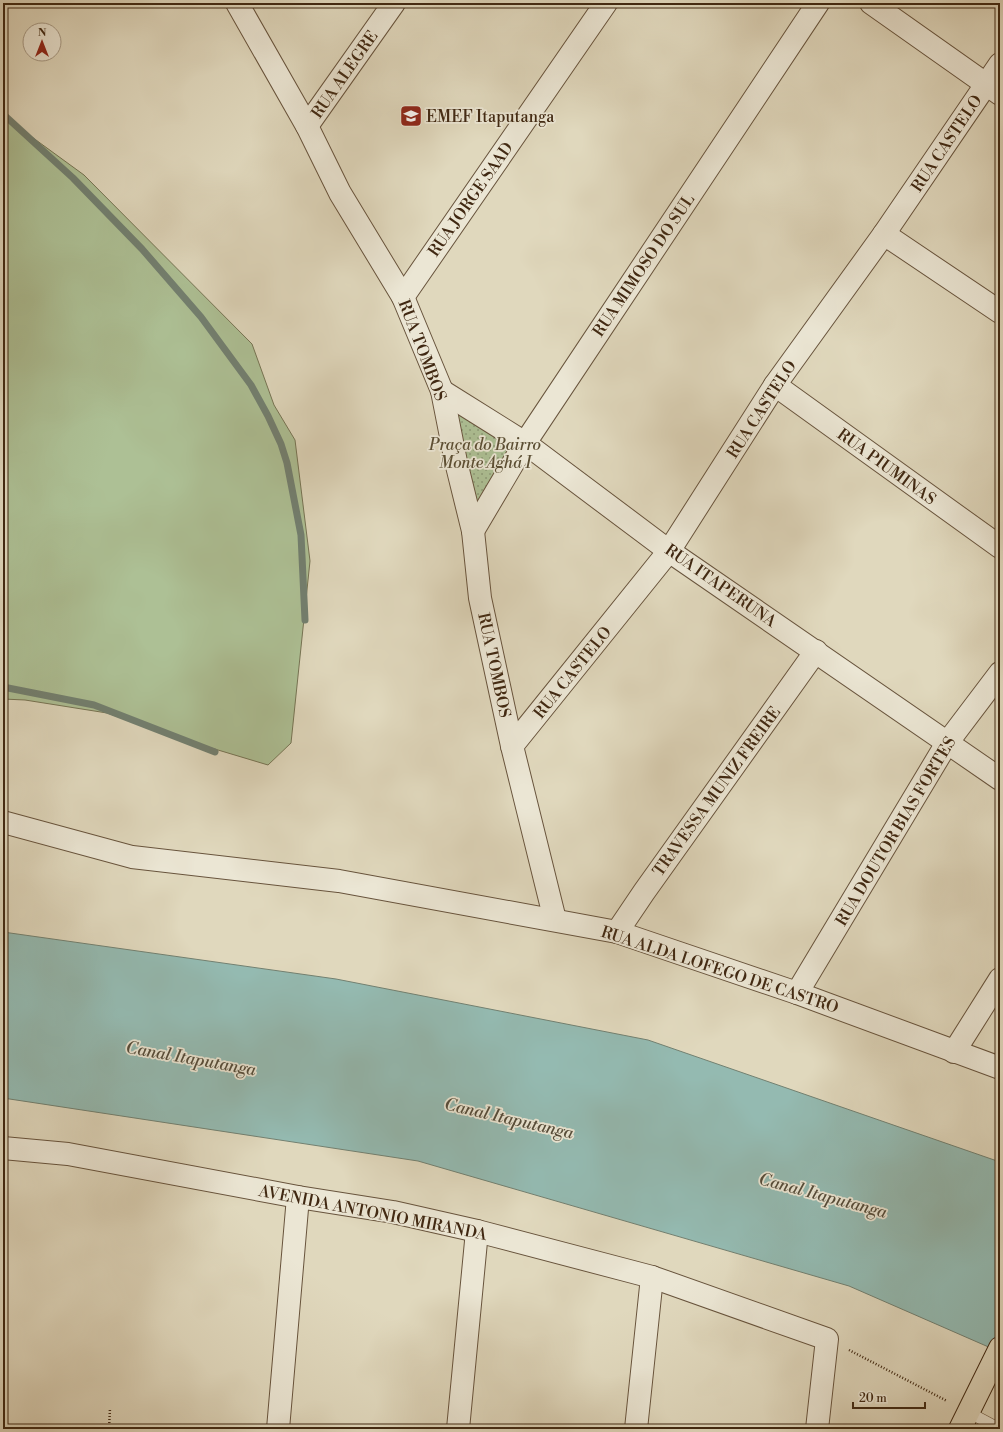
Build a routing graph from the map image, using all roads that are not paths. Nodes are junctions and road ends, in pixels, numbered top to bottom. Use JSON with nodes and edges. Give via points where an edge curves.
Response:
{"nodes":[{"id":1,"x":237,"y":3,"type":"edge"},
{"id":2,"x":394,"y":3,"type":"edge"},
{"id":3,"x":606,"y":3,"type":"edge"},
{"id":4,"x":818,"y":3,"type":"edge"},
{"id":5,"x":871,"y":3,"type":"edge"},
{"id":6,"x":1000,"y":64,"type":"edge"},
{"id":7,"x":993,"y":89,"type":"edge"},
{"id":8,"x":307,"y":126,"type":"junction"},
{"id":9,"x":884,"y":234,"type":"junction"},
{"id":10,"x":403,"y":296,"type":"junction"},
{"id":11,"x":1000,"y":312,"type":"edge"},
{"id":12,"x":775,"y":385,"type":"junction"},
{"id":13,"x":442,"y":391,"type":"junction"},
{"id":14,"x":525,"y":443,"type":"junction"},
{"id":15,"x":473,"y":531,"type":"junction"},
{"id":16,"x":1000,"y":547,"type":"edge"},
{"id":17,"x":669,"y":551,"type":"junction"},
{"id":18,"x":816,"y":651,"type":"junction"},
{"id":19,"x":1000,"y":673,"type":"edge"},
{"id":20,"x":947,"y":743,"type":"junction"},
{"id":21,"x":512,"y":746,"type":"junction"},
{"id":22,"x":1000,"y":779,"type":"edge"},
{"id":23,"x":3,"y":822,"type":"edge"},
{"id":24,"x":555,"y":920,"type":"junction"},
{"id":25,"x":617,"y":932,"type":"junction"},
{"id":26,"x":1000,"y":978,"type":"edge"},
{"id":27,"x":797,"y":993,"type":"junction"},
{"id":28,"x":954,"y":1052,"type":"junction"},
{"id":29,"x":1000,"y":1068,"type":"edge"},
{"id":30,"x":3,"y":1148,"type":"edge"},
{"id":31,"x":298,"y":1196,"type":"junction"},
{"id":32,"x":477,"y":1230,"type":"junction"},
{"id":33,"x":652,"y":1276,"type":"junction"},
{"id":34,"x":996,"y":1356,"type":"edge"},
{"id":35,"x":964,"y":1421,"type":"edge"},
{"id":36,"x":278,"y":1429,"type":"edge"},
{"id":37,"x":458,"y":1429,"type":"edge"},
{"id":38,"x":636,"y":1429,"type":"edge"},
{"id":39,"x":817,"y":1429,"type":"edge"},
{"id":40,"x":1000,"y":1429,"type":"edge"}],
"edges":[{"from":1,"to":8,"type":"street","name":"RUA TOMBOS"},
{"from":2,"to":8,"type":"street","name":"RUA ALEGRE"},
{"from":3,"to":10,"type":"street","name":"RUA JORGE SAAD"},
{"from":4,"to":14,"type":"street","name":"RUA MIMOSO DO SUL"},
{"from":5,"to":7,"type":"street"},
{"from":6,"to":7,"type":"street","name":"RUA CASTELO"},
{"from":7,"to":9,"type":"street","name":"RUA CASTELO"},
{"from":8,"to":10,"type":"street","name":"RUA TOMBOS","via":[[340,193]]},
{"from":9,"to":11,"type":"street"},
{"from":9,"to":12,"type":"street","name":"RUA CASTELO"},
{"from":10,"to":13,"type":"street","name":"RUA TOMBOS"},
{"from":12,"to":16,"type":"street","name":"RUA PIUMINAS"},
{"from":12,"to":17,"type":"street","name":"RUA CASTELO"},
{"from":13,"to":14,"type":"street","name":"RUA ITAPERUNA"},
{"from":13,"to":15,"type":"street","name":"RUA TOMBOS"},
{"from":14,"to":15,"type":"street","name":"RUA MIMOSO DO SUL"},
{"from":14,"to":17,"type":"street","name":"RUA ITAPERUNA"},
{"from":15,"to":21,"type":"street","name":"RUA TOMBOS","via":[[480,598]]},
{"from":17,"to":18,"type":"street","name":"RUA ITAPERUNA"},
{"from":17,"to":21,"type":"street","name":"RUA CASTELO"},
{"from":18,"to":20,"type":"street","name":"RUA ITAPERUNA"},
{"from":18,"to":25,"type":"street","name":"TRAVESSA MUNIZ FREIRE"},
{"from":19,"to":20,"type":"street","name":"RUA DOUTOR BIAS FORTES"},
{"from":20,"to":22,"type":"street","name":"RUA ITAPERUNA"},
{"from":20,"to":27,"type":"street","name":"RUA DOUTOR BIAS FORTES"},
{"from":21,"to":24,"type":"street","name":"RUA TOMBOS"},
{"from":23,"to":24,"type":"street","name":"RUA ALDA LOFEGO DE CASTRO","via":[[132,857],[339,881]]},
{"from":24,"to":25,"type":"street","name":"RUA ALDA LOFEGO DE CASTRO"},
{"from":25,"to":27,"type":"street","name":"RUA ALDA LOFEGO DE CASTRO"},
{"from":26,"to":28,"type":"street"},
{"from":27,"to":28,"type":"street","name":"RUA ALDA LOFEGO DE CASTRO"},
{"from":28,"to":29,"type":"street","name":"RUA ALDA LOFEGO DE CASTRO"},
{"from":30,"to":31,"type":"street","name":"AVENIDA ANTONIO MIRANDA","via":[[68,1154]]},
{"from":31,"to":32,"type":"street","name":"AVENIDA ANTONIO MIRANDA","via":[[393,1212]]},
{"from":31,"to":36,"type":"street"},
{"from":32,"to":33,"type":"street","name":"AVENIDA ANTONIO MIRANDA"},
{"from":32,"to":37,"type":"street"},
{"from":33,"to":38,"type":"street"},
{"from":33,"to":39,"type":"street","name":"AVENIDA ANTONIO MIRANDA","via":[[827,1339]]},
{"from":34,"to":35,"type":"main road"},
{"from":35,"to":40,"type":"lane"}]}
